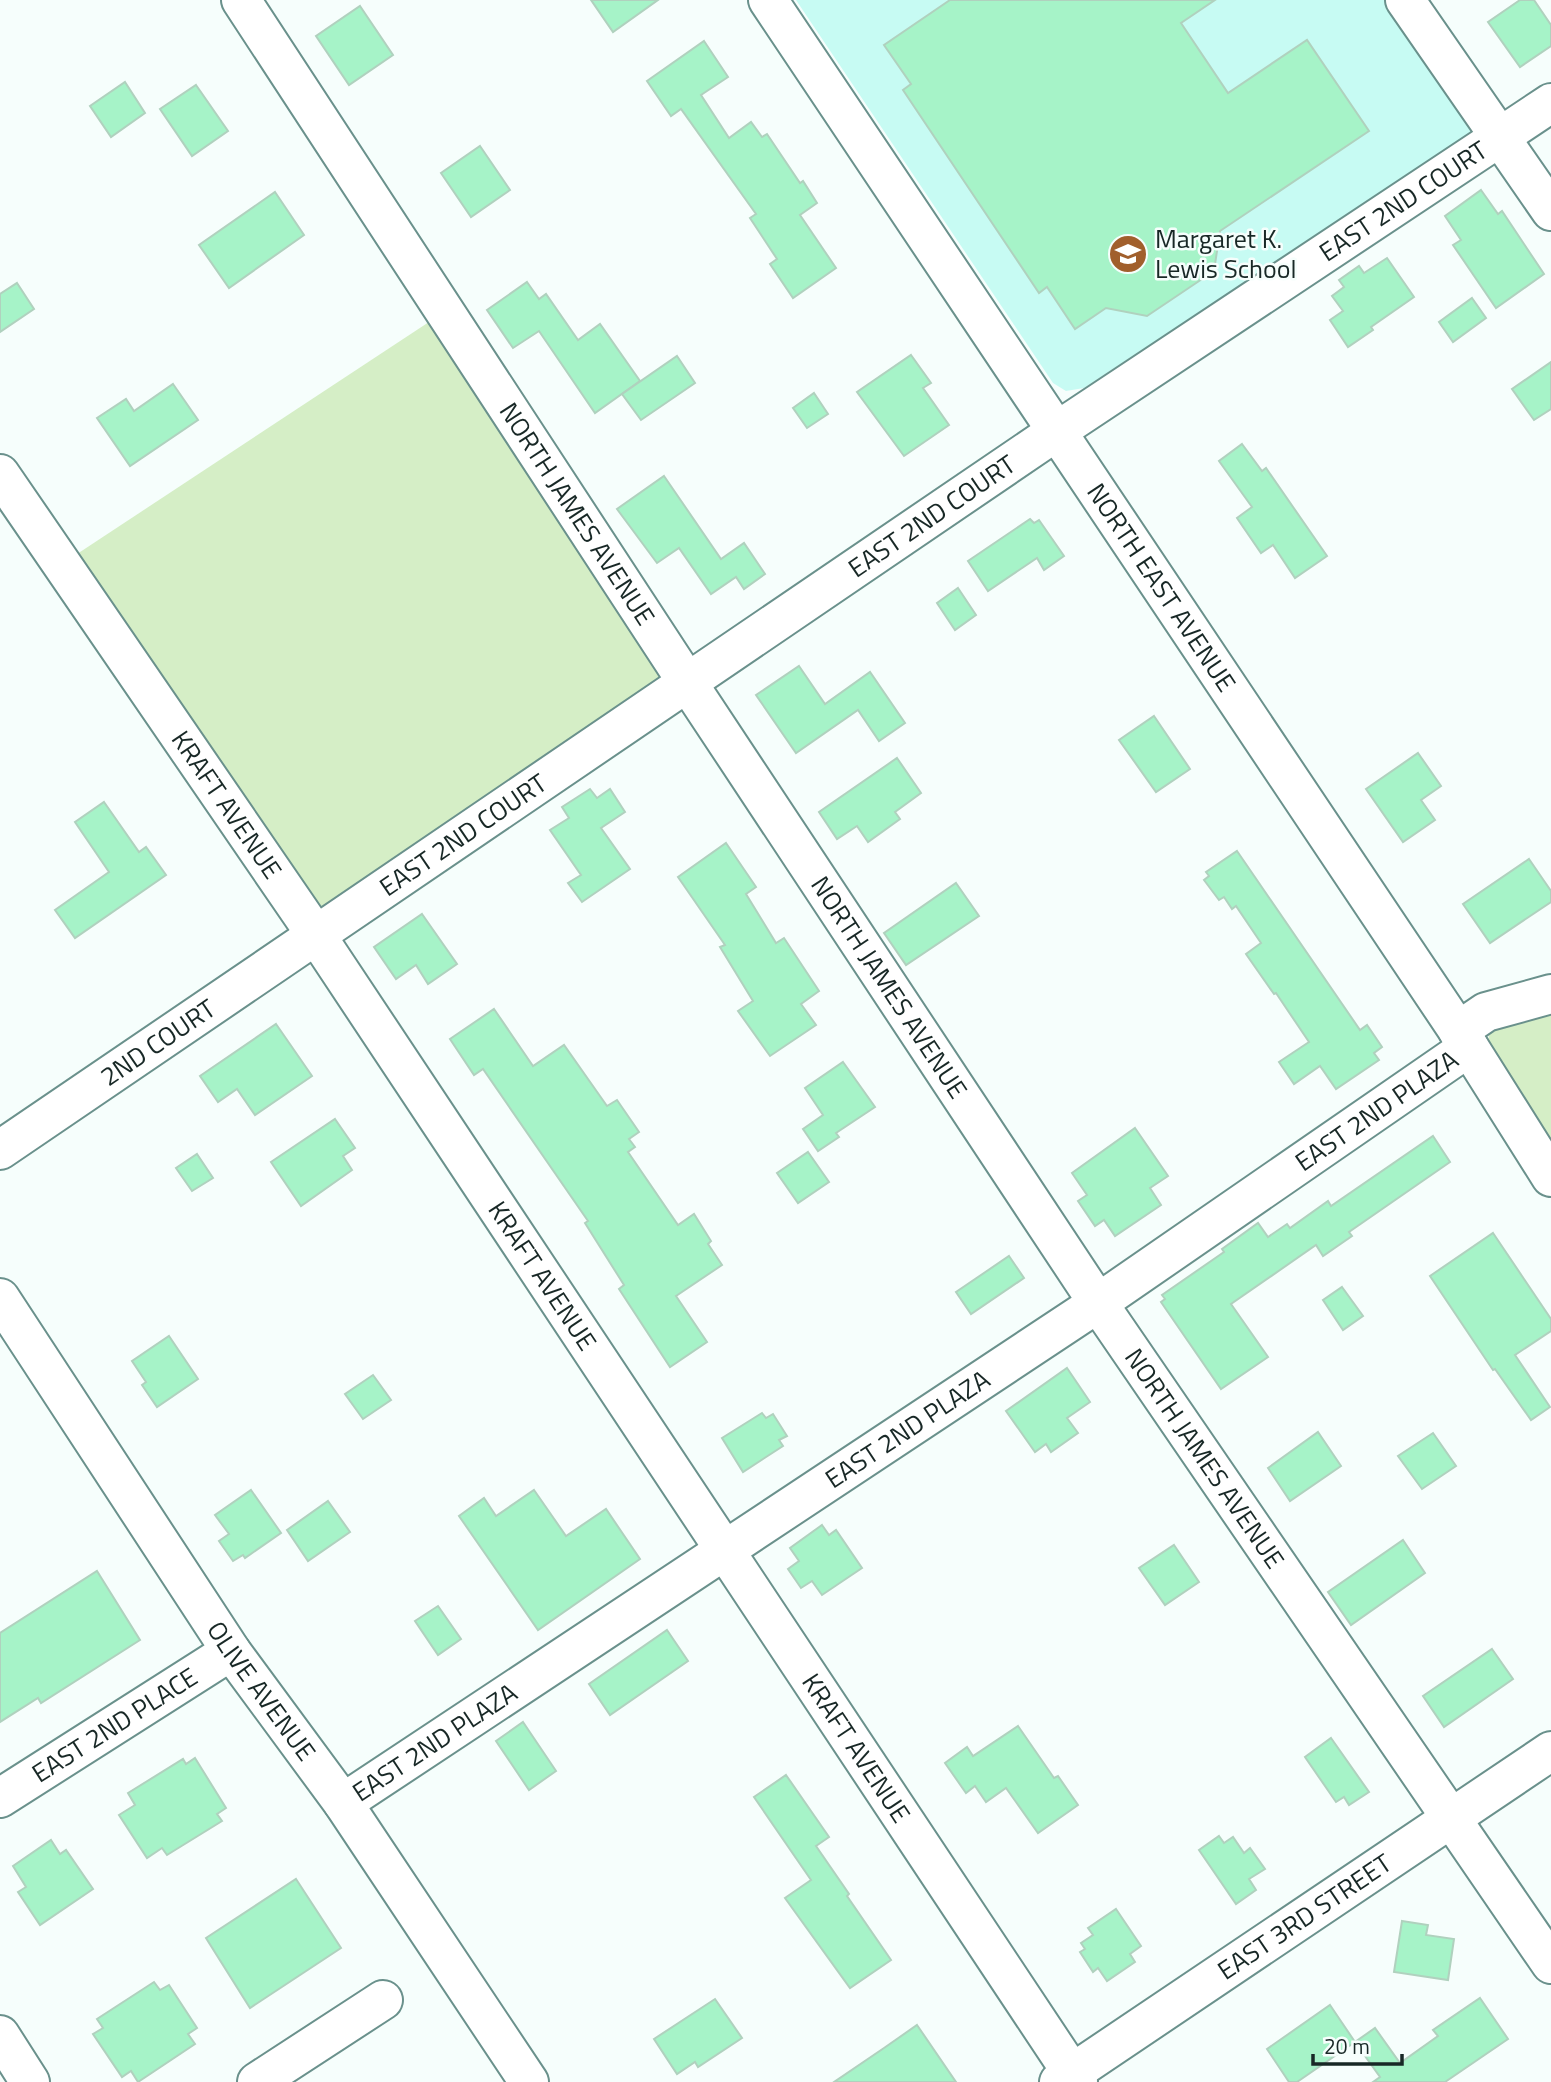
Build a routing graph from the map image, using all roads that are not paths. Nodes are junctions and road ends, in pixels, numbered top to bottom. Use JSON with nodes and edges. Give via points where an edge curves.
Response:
{"nodes":[{"id":1,"x":241,"y":0,"type":"edge"},
{"id":2,"x":768,"y":0,"type":"edge"},
{"id":3,"x":1405,"y":0,"type":"edge"},
{"id":4,"x":1551,"y":103,"type":"edge"},
{"id":5,"x":1500,"y":138,"type":"junction"},
{"id":6,"x":1551,"y":211,"type":"edge"},
{"id":7,"x":1057,"y":431,"type":"junction"},
{"id":8,"x":0,"y":474,"type":"edge"},
{"id":9,"x":687,"y":682,"type":"junction"},
{"id":10,"x":316,"y":935,"type":"junction"},
{"id":11,"x":1551,"y":994,"type":"edge"},
{"id":12,"x":1463,"y":1039,"type":"junction"},
{"id":13,"x":0,"y":1150,"type":"edge"},
{"id":14,"x":1551,"y":1177,"type":"edge"},
{"id":15,"x":0,"y":1298,"type":"edge"},
{"id":16,"x":1098,"y":1303,"type":"junction"},
{"id":17,"x":724,"y":1552,"type":"junction"},
{"id":18,"x":231,"y":1651,"type":"junction"},
{"id":19,"x":1551,"y":1751,"type":"edge"},
{"id":20,"x":0,"y":1798,"type":"edge"},
{"id":21,"x":343,"y":1803,"type":"junction"},
{"id":22,"x":1451,"y":1819,"type":"junction"},
{"id":23,"x":1551,"y":1964,"type":"edge"},
{"id":24,"x":383,"y":2000,"type":"dead end"},
{"id":25,"x":0,"y":2035,"type":"edge"},
{"id":26,"x":1069,"y":2079,"type":"edge"},
{"id":27,"x":30,"y":2082,"type":"edge"},
{"id":28,"x":257,"y":2082,"type":"edge"},
{"id":29,"x":529,"y":2082,"type":"edge"}],
"edges":[{"from":1,"to":9,"type":"street","name":"NORTH JAMES AVENUE"},
{"from":2,"to":7,"type":"street","name":"NORTH EAST AVENUE"},
{"from":3,"to":5,"type":"street"},
{"from":4,"to":5,"type":"street","name":"EAST 2ND COURT"},
{"from":5,"to":6,"type":"street"},
{"from":5,"to":7,"type":"street","name":"EAST 2ND COURT"},
{"from":7,"to":9,"type":"street","name":"EAST 2ND COURT"},
{"from":7,"to":12,"type":"street","name":"NORTH EAST AVENUE"},
{"from":8,"to":10,"type":"street","name":"KRAFT AVENUE"},
{"from":9,"to":10,"type":"street","name":"EAST 2ND COURT"},
{"from":9,"to":16,"type":"street","name":"NORTH JAMES AVENUE"},
{"from":10,"to":13,"type":"street","name":"2ND COURT"},
{"from":10,"to":17,"type":"street","name":"KRAFT AVENUE"},
{"from":11,"to":12,"type":"street","name":"EAST 2ND PLAZA","via":[[1486,1012]]},
{"from":12,"to":14,"type":"street","name":"NORTH EAST AVENUE"},
{"from":12,"to":16,"type":"street","name":"EAST 2ND PLAZA"},
{"from":15,"to":18,"type":"street","name":"OLIVE AVENUE"},
{"from":16,"to":17,"type":"street","name":"EAST 2ND PLAZA"},
{"from":16,"to":22,"type":"street","name":"NORTH JAMES AVENUE"},
{"from":17,"to":21,"type":"street","name":"EAST 2ND PLAZA"},
{"from":17,"to":26,"type":"street","name":"KRAFT AVENUE"},
{"from":18,"to":20,"type":"street","name":"EAST 2ND PLACE"},
{"from":18,"to":21,"type":"street","name":"OLIVE AVENUE"},
{"from":19,"to":22,"type":"street","name":"EAST 3RD STREET"},
{"from":21,"to":29,"type":"street","name":"OLIVE AVENUE"},
{"from":22,"to":23,"type":"street","name":"NORTH JAMES AVENUE"},
{"from":22,"to":26,"type":"street","name":"EAST 3RD STREET"},
{"from":24,"to":28,"type":"street"},
{"from":25,"to":27,"type":"street"}]}
